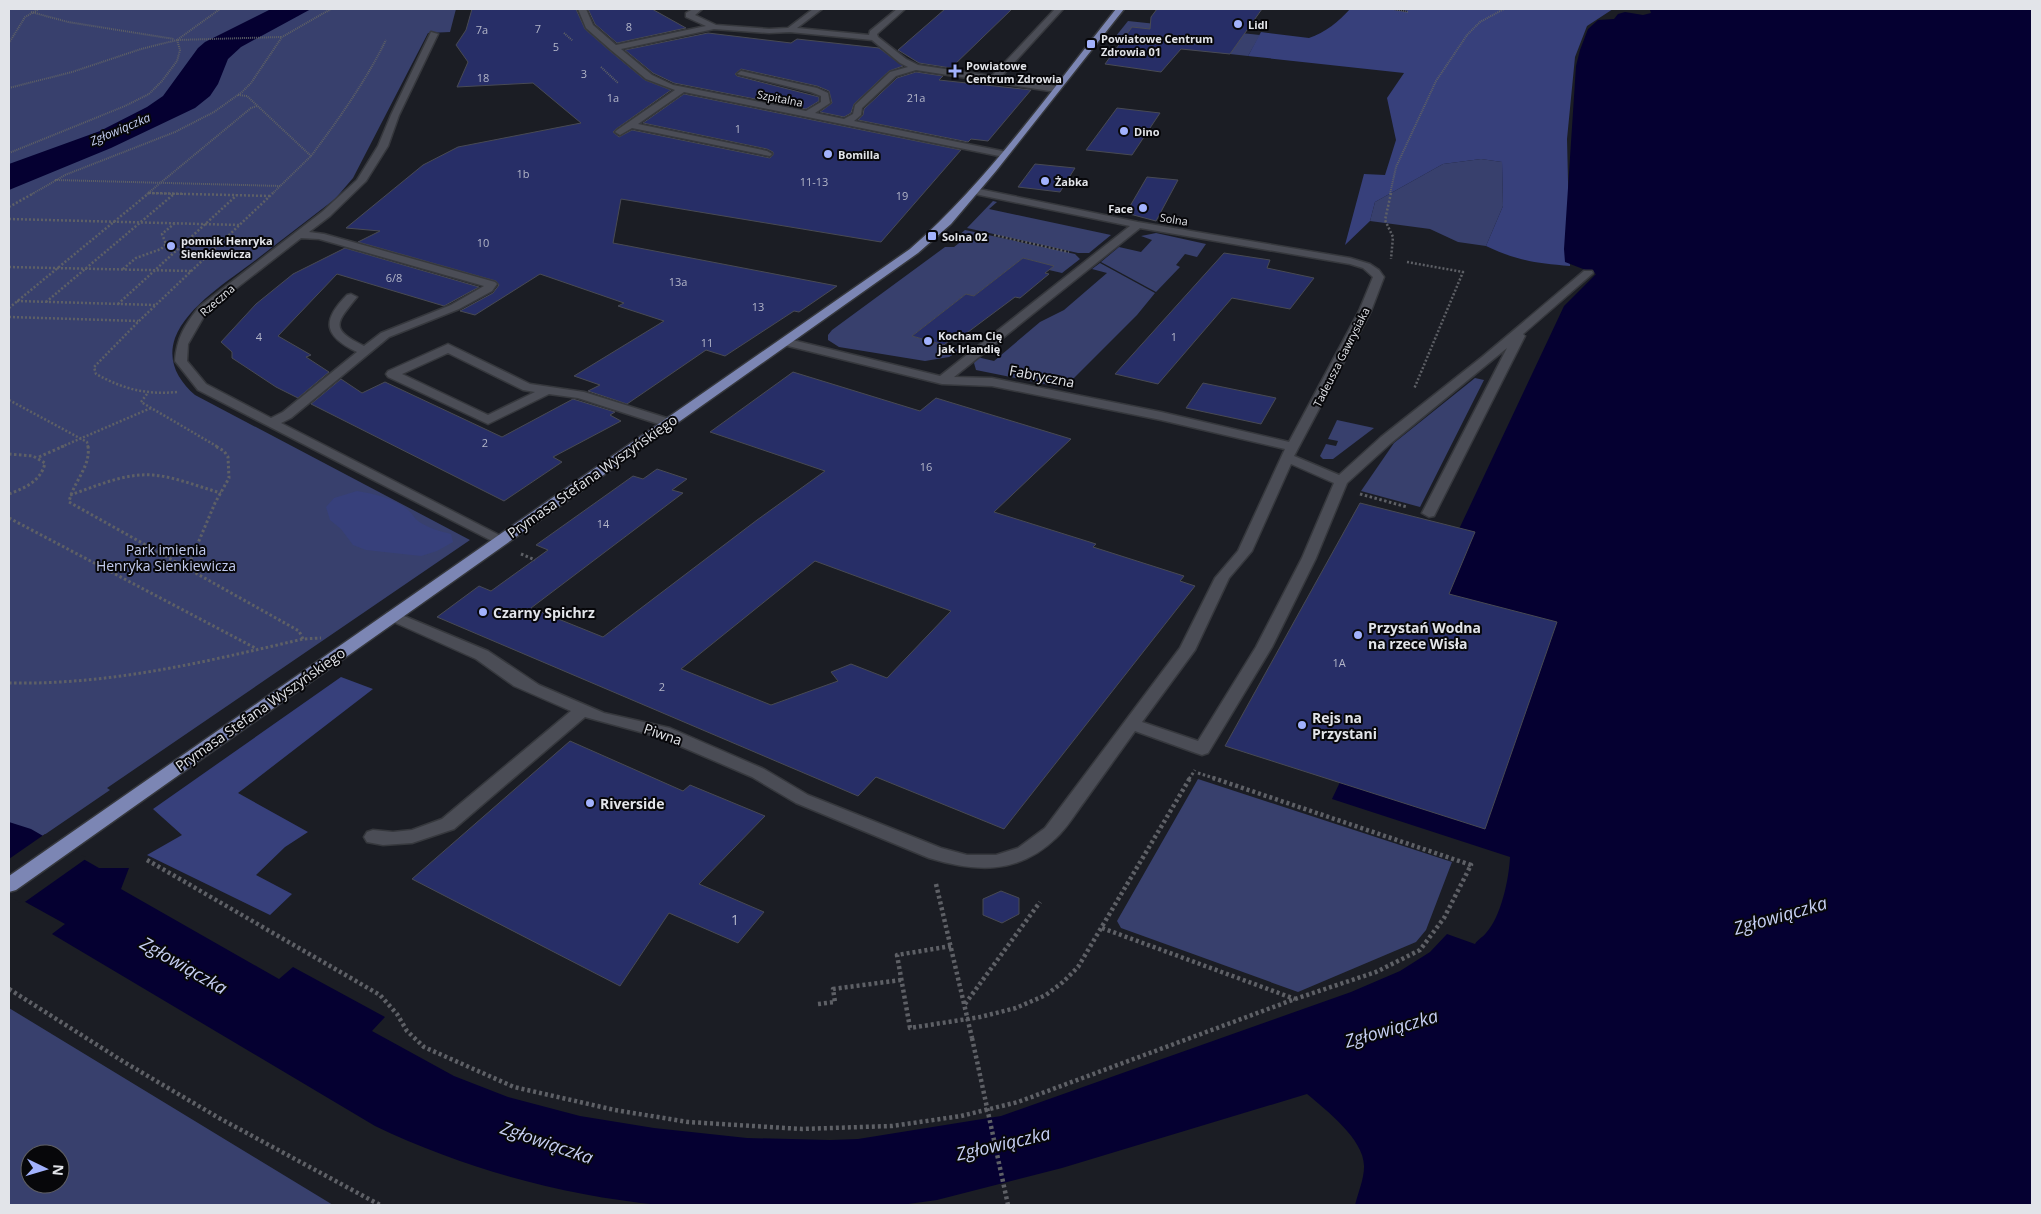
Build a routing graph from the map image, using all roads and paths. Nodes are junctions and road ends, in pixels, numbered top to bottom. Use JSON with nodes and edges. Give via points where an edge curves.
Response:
{"nodes":[{"id":1,"x":39,"y":9,"type":"edge"},
{"id":2,"x":220,"y":9,"type":"edge"},
{"id":3,"x":331,"y":9,"type":"edge"},
{"id":4,"x":582,"y":9,"type":"edge"},
{"id":5,"x":698,"y":9,"type":"edge"},
{"id":6,"x":818,"y":9,"type":"edge"},
{"id":7,"x":901,"y":9,"type":"edge"},
{"id":8,"x":1059,"y":9,"type":"edge"},
{"id":9,"x":1120,"y":9,"type":"edge"},
{"id":10,"x":1393,"y":9,"type":"edge"},
{"id":11,"x":1504,"y":9,"type":"edge"},
{"id":12,"x":215,"y":10,"type":"edge"},
{"id":13,"x":31,"y":12,"type":"junction"},
{"id":14,"x":1408,"y":12,"type":"dead end"},
{"id":15,"x":714,"y":27,"type":"junction"},
{"id":16,"x":790,"y":30,"type":"junction"},
{"id":17,"x":434,"y":34,"type":"dead end"},
{"id":18,"x":282,"y":37,"type":"junction"},
{"id":19,"x":874,"y":38,"type":"junction"},
{"id":20,"x":177,"y":40,"type":"junction"},
{"id":21,"x":386,"y":40,"type":"dead end"},
{"id":22,"x":9,"y":43,"type":"edge"},
{"id":23,"x":614,"y":48,"type":"junction"},
{"id":24,"x":916,"y":67,"type":"junction"},
{"id":25,"x":741,"y":74,"type":"dead end"},
{"id":26,"x":994,"y":79,"type":"junction"},
{"id":27,"x":9,"y":88,"type":"edge"},
{"id":28,"x":1056,"y":89,"type":"junction"},
{"id":29,"x":682,"y":90,"type":"junction"},
{"id":30,"x":238,"y":95,"type":"junction"},
{"id":31,"x":257,"y":106,"type":"junction"},
{"id":32,"x":806,"y":115,"type":"junction"},
{"id":33,"x":844,"y":123,"type":"junction"},
{"id":34,"x":631,"y":125,"type":"junction"},
{"id":35,"x":620,"y":132,"type":"dead end"},
{"id":36,"x":9,"y":153,"type":"edge"},
{"id":37,"x":767,"y":154,"type":"dead end"},
{"id":38,"x":1004,"y":154,"type":"junction"},
{"id":39,"x":311,"y":156,"type":"junction"},
{"id":40,"x":54,"y":180,"type":"junction"},
{"id":41,"x":160,"y":183,"type":"junction"},
{"id":42,"x":282,"y":186,"type":"junction"},
{"id":43,"x":974,"y":191,"type":"junction"},
{"id":44,"x":148,"y":193,"type":"junction"},
{"id":45,"x":174,"y":194,"type":"junction"},
{"id":46,"x":236,"y":195,"type":"junction"},
{"id":47,"x":270,"y":196,"type":"junction"},
{"id":48,"x":9,"y":207,"type":"edge"},
{"id":49,"x":9,"y":219,"type":"edge"},
{"id":50,"x":114,"y":221,"type":"junction"},
{"id":51,"x":140,"y":222,"type":"junction"},
{"id":52,"x":175,"y":223,"type":"junction"},
{"id":53,"x":205,"y":224,"type":"junction"},
{"id":54,"x":240,"y":225,"type":"junction"},
{"id":55,"x":1138,"y":226,"type":"junction"},
{"id":56,"x":298,"y":235,"type":"junction"},
{"id":57,"x":994,"y":235,"type":"dead end"},
{"id":58,"x":1069,"y":252,"type":"dead end"},
{"id":59,"x":1391,"y":259,"type":"dead end"},
{"id":60,"x":1407,"y":262,"type":"dead end"},
{"id":61,"x":9,"y":267,"type":"edge"},
{"id":62,"x":58,"y":267,"type":"junction"},
{"id":63,"x":86,"y":268,"type":"junction"},
{"id":64,"x":1370,"y":268,"type":"joint"},
{"id":65,"x":123,"y":269,"type":"junction"},
{"id":66,"x":155,"y":270,"type":"junction"},
{"id":67,"x":191,"y":272,"type":"junction"},
{"id":68,"x":1588,"y":273,"type":"dead end"},
{"id":69,"x":350,"y":297,"type":"dead end"},
{"id":70,"x":17,"y":301,"type":"junction"},
{"id":71,"x":46,"y":302,"type":"junction"},
{"id":72,"x":118,"y":304,"type":"junction"},
{"id":73,"x":156,"y":304,"type":"junction"},
{"id":74,"x":9,"y":308,"type":"edge"},
{"id":75,"x":9,"y":317,"type":"edge"},
{"id":76,"x":139,"y":321,"type":"junction"},
{"id":77,"x":1524,"y":327,"type":"junction"},
{"id":78,"x":784,"y":342,"type":"junction"},
{"id":79,"x":364,"y":351,"type":"junction"},
{"id":80,"x":942,"y":380,"type":"junction"},
{"id":81,"x":202,"y":387,"type":"junction"},
{"id":82,"x":1413,"y":390,"type":"dead end"},
{"id":83,"x":546,"y":391,"type":"junction"},
{"id":84,"x":147,"y":394,"type":"junction"},
{"id":85,"x":9,"y":400,"type":"edge"},
{"id":86,"x":151,"y":408,"type":"junction"},
{"id":87,"x":271,"y":423,"type":"junction"},
{"id":88,"x":668,"y":423,"type":"junction"},
{"id":89,"x":80,"y":438,"type":"junction"},
{"id":90,"x":1290,"y":453,"type":"junction"},
{"id":91,"x":9,"y":454,"type":"edge"},
{"id":92,"x":39,"y":457,"type":"junction"},
{"id":93,"x":1341,"y":481,"type":"junction"},
{"id":94,"x":221,"y":493,"type":"junction"},
{"id":95,"x":1357,"y":493,"type":"dead end"},
{"id":96,"x":9,"y":494,"type":"edge"},
{"id":97,"x":70,"y":495,"type":"junction"},
{"id":98,"x":1410,"y":507,"type":"dead end"},
{"id":99,"x":1429,"y":513,"type":"dead end"},
{"id":100,"x":9,"y":518,"type":"edge"},
{"id":101,"x":500,"y":540,"type":"junction"},
{"id":102,"x":523,"y":555,"type":"dead end"},
{"id":103,"x":535,"y":560,"type":"dead end"},
{"id":104,"x":187,"y":569,"type":"junction"},
{"id":105,"x":392,"y":616,"type":"junction"},
{"id":106,"x":303,"y":639,"type":"junction"},
{"id":107,"x":348,"y":648,"type":"junction"},
{"id":108,"x":257,"y":649,"type":"junction"},
{"id":109,"x":9,"y":683,"type":"edge"},
{"id":110,"x":583,"y":710,"type":"junction"},
{"id":111,"x":1127,"y":731,"type":"junction"},
{"id":112,"x":1202,"y":749,"type":"junction"},
{"id":113,"x":1200,"y":774,"type":"dead end"},
{"id":114,"x":373,"y":837,"type":"dead end"},
{"id":115,"x":147,"y":860,"type":"dead end"},
{"id":116,"x":936,"y":884,"type":"dead end"},
{"id":117,"x":9,"y":885,"type":"edge"},
{"id":118,"x":1040,"y":902,"type":"dead end"},
{"id":119,"x":1102,"y":928,"type":"junction"},
{"id":120,"x":951,"y":946,"type":"junction"},
{"id":121,"x":901,"y":980,"type":"junction"},
{"id":122,"x":9,"y":989,"type":"edge"},
{"id":123,"x":1295,"y":999,"type":"junction"},
{"id":124,"x":818,"y":1004,"type":"dead end"},
{"id":125,"x":964,"y":1004,"type":"junction"},
{"id":126,"x":968,"y":1018,"type":"junction"},
{"id":127,"x":380,"y":1205,"type":"edge"},
{"id":128,"x":1008,"y":1205,"type":"edge"}],
"edges":[{"from":1,"to":13,"type":"path"},
{"from":2,"to":12,"type":"path"},
{"from":3,"to":18,"type":"path"},
{"from":4,"to":23,"type":"street","name":"Szpitalna","via":[[589,26]]},
{"from":5,"to":15,"type":"street","via":[[689,15]]},
{"from":6,"to":16,"type":"street"},
{"from":7,"to":19,"type":"street","via":[[873,33]]},
{"from":8,"to":26,"type":"street"},
{"from":9,"to":28,"type":"main road","name":"Prymasa Stefana Wyszyńskiego"},
{"from":10,"to":14,"type":"path"},
{"from":11,"to":59,"type":"path","via":[[1480,22],[1467,35],[1436,80],[1396,167],[1385,220],[1393,237]]},
{"from":12,"to":20,"type":"path"},
{"from":13,"to":20,"type":"path","via":[[68,22]]},
{"from":13,"to":22,"type":"path","via":[[22,20]]},
{"from":15,"to":16,"type":"street"},
{"from":15,"to":23,"type":"street"},
{"from":16,"to":19,"type":"street"},
{"from":17,"to":56,"type":"street","name":"Rzeczna","via":[[383,146],[361,181]]},
{"from":18,"to":20,"type":"path"},
{"from":18,"to":30,"type":"path","via":[[258,75]]},
{"from":19,"to":24,"type":"street"},
{"from":20,"to":27,"type":"path"},
{"from":20,"to":36,"type":"path","via":[[180,50],[177,61],[149,94]]},
{"from":21,"to":39,"type":"path","via":[[345,110]]},
{"from":23,"to":29,"type":"street","name":"Szpitalna","via":[[649,77]]},
{"from":24,"to":26,"type":"street"},
{"from":24,"to":33,"type":"street","via":[[893,74],[858,107],[857,115]]},
{"from":25,"to":32,"type":"street","via":[[825,95],[826,104]]},
{"from":26,"to":28,"type":"street"},
{"from":28,"to":38,"type":"main road","name":"Prymasa Stefana Wyszyńskiego"},
{"from":29,"to":32,"type":"street","name":"Szpitalna"},
{"from":29,"to":34,"type":"street"},
{"from":30,"to":31,"type":"path","via":[[247,96]]},
{"from":30,"to":40,"type":"path","via":[[214,112],[175,132]]},
{"from":31,"to":39,"type":"path"},
{"from":31,"to":41,"type":"path","via":[[250,108]]},
{"from":32,"to":33,"type":"street","name":"Szpitalna"},
{"from":33,"to":38,"type":"street","name":"Szpitalna"},
{"from":34,"to":35,"type":"street"},
{"from":34,"to":37,"type":"street"},
{"from":38,"to":43,"type":"main road","name":"Prymasa Stefana Wyszyńskiego"},
{"from":39,"to":42,"type":"path"},
{"from":40,"to":41,"type":"path"},
{"from":40,"to":48,"type":"path"},
{"from":41,"to":42,"type":"path"},
{"from":41,"to":44,"type":"path"},
{"from":42,"to":47,"type":"path"},
{"from":43,"to":55,"type":"street","name":"Solna"},
{"from":43,"to":78,"type":"main road","name":"Prymasa Stefana Wyszyńskiego","via":[[947,222],[914,251]]},
{"from":44,"to":45,"type":"path"},
{"from":44,"to":50,"type":"path"},
{"from":45,"to":46,"type":"path"},
{"from":45,"to":51,"type":"path"},
{"from":46,"to":47,"type":"path"},
{"from":46,"to":53,"type":"path"},
{"from":47,"to":54,"type":"path"},
{"from":49,"to":50,"type":"path"},
{"from":50,"to":51,"type":"path"},
{"from":50,"to":62,"type":"path"},
{"from":51,"to":52,"type":"path"},
{"from":51,"to":63,"type":"path"},
{"from":52,"to":53,"type":"path"},
{"from":52,"to":65,"type":"path","via":[[162,234],[166,244],[136,258]]},
{"from":53,"to":54,"type":"path"},
{"from":53,"to":66,"type":"path"},
{"from":54,"to":67,"type":"path"},
{"from":55,"to":64,"type":"street","name":"Solna","via":[[1339,259]]},
{"from":55,"to":80,"type":"street"},
{"from":56,"to":79,"type":"street","via":[[320,236],[491,284],[488,289],[455,307],[385,335]]},
{"from":56,"to":81,"type":"street","name":"Rzeczna","via":[[204,309],[187,332],[181,361]]},
{"from":57,"to":58,"type":"path"},
{"from":60,"to":82,"type":"path","via":[[1463,272]]},
{"from":61,"to":62,"type":"path"},
{"from":62,"to":63,"type":"path"},
{"from":62,"to":70,"type":"path"},
{"from":63,"to":65,"type":"path"},
{"from":63,"to":71,"type":"path"},
{"from":64,"to":90,"type":"street","name":"Tadeusza Gawrysiaka","via":[[1378,277],[1377,285]]},
{"from":65,"to":66,"type":"path"},
{"from":66,"to":67,"type":"path"},
{"from":66,"to":72,"type":"path"},
{"from":67,"to":73,"type":"path"},
{"from":68,"to":77,"type":"street"},
{"from":69,"to":79,"type":"street","via":[[337,311],[333,326],[337,335]]},
{"from":70,"to":71,"type":"path"},
{"from":70,"to":74,"type":"path"},
{"from":71,"to":72,"type":"path"},
{"from":72,"to":73,"type":"path"},
{"from":73,"to":76,"type":"path"},
{"from":75,"to":76,"type":"path"},
{"from":76,"to":84,"type":"path","via":[[96,363],[94,370],[132,392]]},
{"from":77,"to":93,"type":"street"},
{"from":77,"to":99,"type":"street"},
{"from":78,"to":80,"type":"street","name":"Fabryczna"},
{"from":78,"to":88,"type":"main road","name":"Prymasa Stefana Wyszyńskiego"},
{"from":79,"to":87,"type":"street","via":[[288,415]]},
{"from":80,"to":90,"type":"street","name":"Fabryczna","via":[[1000,383],[1161,416]]},
{"from":81,"to":84,"type":"path"},
{"from":81,"to":87,"type":"street","name":"Rzeczna"},
{"from":83,"to":83,"type":"street","via":[[527,387],[448,348],[392,374],[488,420]]},
{"from":83,"to":88,"type":"street","via":[[580,396]]},
{"from":84,"to":86,"type":"path","via":[[141,402]]},
{"from":85,"to":89,"type":"path"},
{"from":86,"to":89,"type":"path"},
{"from":86,"to":94,"type":"path","via":[[224,451],[228,457],[229,478]]},
{"from":87,"to":101,"type":"street","name":"Rzeczna"},
{"from":88,"to":101,"type":"main road","name":"Prymasa Stefana Wyszyńskiego"},
{"from":89,"to":92,"type":"path"},
{"from":89,"to":97,"type":"path","via":[[88,442],[88,461]]},
{"from":90,"to":93,"type":"street","name":"Fabryczna"},
{"from":90,"to":111,"type":"street","name":"Tadeusza Gawrysiaka","via":[[1241,558],[1222,578],[1187,650]]},
{"from":91,"to":92,"type":"path"},
{"from":92,"to":96,"type":"path","via":[[45,463],[38,478]]},
{"from":93,"to":112,"type":"street","via":[[1309,558],[1264,648]]},
{"from":94,"to":97,"type":"path","via":[[163,476],[142,475]]},
{"from":94,"to":104,"type":"path"},
{"from":95,"to":98,"type":"path"},
{"from":97,"to":104,"type":"path","via":[[69,502],[82,511]]},
{"from":100,"to":108,"type":"path"},
{"from":101,"to":105,"type":"main road","name":"Prymasa Stefana Wyszyńskiego"},
{"from":102,"to":103,"type":"path"},
{"from":104,"to":106,"type":"path","via":[[299,631]]},
{"from":105,"to":107,"type":"main road","name":"Prymasa Stefana Wyszyńskiego"},
{"from":105,"to":110,"type":"street","name":"Piwna","via":[[482,655],[520,682]]},
{"from":106,"to":107,"type":"path","via":[[324,638]]},
{"from":106,"to":108,"type":"path"},
{"from":107,"to":117,"type":"main road","name":"Prymasa Stefana Wyszyńskiego"},
{"from":108,"to":109,"type":"path","via":[[167,669],[96,680]]},
{"from":110,"to":111,"type":"street","name":"Piwna","via":[[664,732],[758,773],[802,799],[935,853],[961,861],[989,863],[1008,860],[1035,848],[1051,833]]},
{"from":110,"to":114,"type":"street","via":[[448,824],[406,838]]},
{"from":111,"to":112,"type":"street"},
{"from":112,"to":119,"type":"path","via":[[1194,772]]},
{"from":113,"to":123,"type":"path","via":[[1471,865],[1444,918],[1420,950],[1376,972]]},
{"from":115,"to":123,"type":"path","via":[[380,995],[407,1031],[424,1047],[514,1087],[615,1110],[688,1122],[802,1129],[892,1126],[961,1116],[1018,1102]]},
{"from":116,"to":120,"type":"path"},
{"from":118,"to":125,"type":"path"},
{"from":119,"to":123,"type":"path"},
{"from":119,"to":126,"type":"path","via":[[1078,967],[1045,996],[1015,1008]]},
{"from":120,"to":121,"type":"path","via":[[897,955]]},
{"from":120,"to":125,"type":"path"},
{"from":121,"to":124,"type":"path","via":[[833,989],[835,1002]]},
{"from":121,"to":126,"type":"path","via":[[910,1028]]},
{"from":122,"to":127,"type":"path","via":[[210,1113]]},
{"from":125,"to":126,"type":"path"},
{"from":126,"to":128,"type":"path","bridge":true}]}
